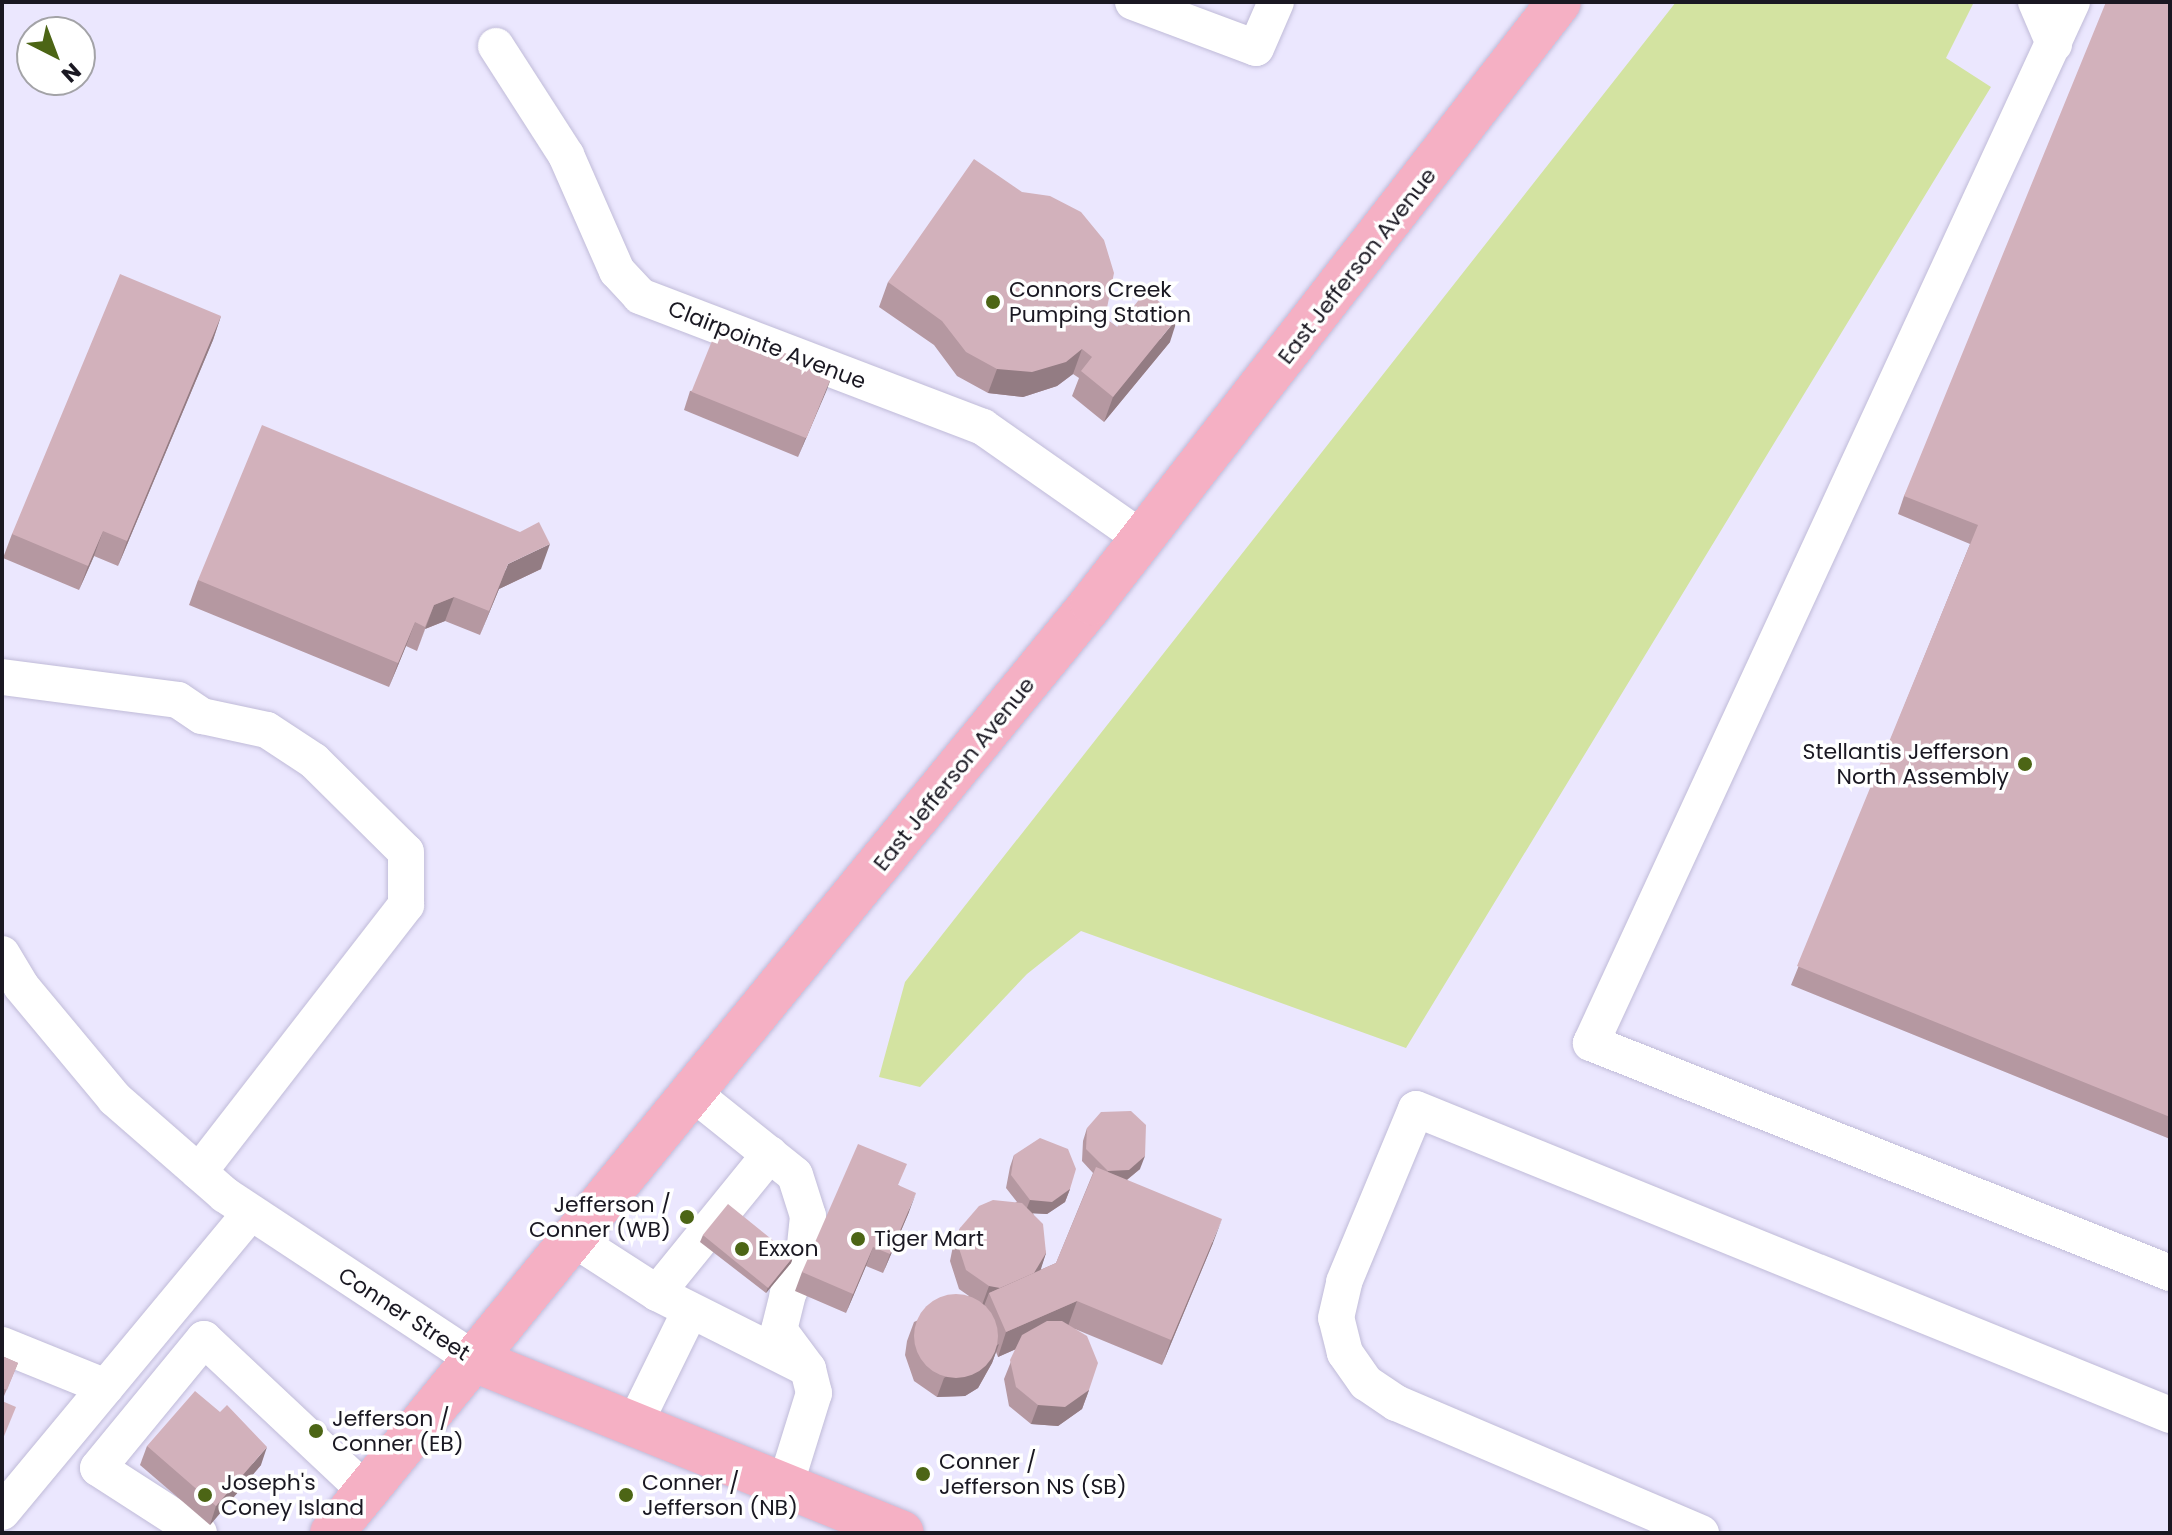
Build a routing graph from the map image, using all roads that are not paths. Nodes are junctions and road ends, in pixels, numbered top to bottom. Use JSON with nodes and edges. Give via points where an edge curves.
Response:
{"nodes":[{"id":1,"x":1133,"y":2,"type":"edge"},
{"id":2,"x":1276,"y":2,"type":"edge"},
{"id":3,"x":1559,"y":2,"type":"edge"},
{"id":4,"x":2036,"y":2,"type":"edge"},
{"id":5,"x":2072,"y":2,"type":"edge"},
{"id":6,"x":2054,"y":44,"type":"junction"},
{"id":7,"x":496,"y":46,"type":"dead end"},
{"id":8,"x":1143,"y":539,"type":"junction"},
{"id":9,"x":2,"y":677,"type":"edge"},
{"id":10,"x":2,"y":954,"type":"edge"},
{"id":11,"x":694,"y":1094,"type":"junction"},
{"id":12,"x":770,"y":1154,"type":"junction"},
{"id":13,"x":199,"y":1172,"type":"junction"},
{"id":14,"x":250,"y":1213,"type":"junction"},
{"id":15,"x":575,"y":1240,"type":"junction"},
{"id":16,"x":2170,"y":1273,"type":"edge"},
{"id":17,"x":657,"y":1293,"type":"junction"},
{"id":18,"x":690,"y":1311,"type":"junction"},
{"id":19,"x":2,"y":1345,"type":"edge"},
{"id":20,"x":477,"y":1361,"type":"junction"},
{"id":21,"x":808,"y":1369,"type":"junction"},
{"id":22,"x":106,"y":1387,"type":"junction"},
{"id":23,"x":2170,"y":1415,"type":"edge"},
{"id":24,"x":634,"y":1425,"type":"junction"},
{"id":25,"x":785,"y":1486,"type":"junction"},
{"id":26,"x":367,"y":1492,"type":"junction"},
{"id":27,"x":2,"y":1512,"type":"edge"},
{"id":28,"x":199,"y":1533,"type":"edge"},
{"id":29,"x":332,"y":1533,"type":"edge"},
{"id":30,"x":902,"y":1533,"type":"edge"},
{"id":31,"x":1701,"y":1533,"type":"edge"}],
"edges":[{"from":1,"to":2,"type":"street","via":[[1256,48]]},
{"from":3,"to":8,"type":"main road","name":"East Jefferson Avenue"},
{"from":4,"to":6,"type":"street"},
{"from":5,"to":6,"type":"street"},
{"from":6,"to":16,"type":"street","via":[[1591,1043]]},
{"from":7,"to":8,"type":"street","name":"Clairpointe Avenue","via":[[566,155],[617,271],[640,296],[983,427]]},
{"from":8,"to":11,"type":"main road","name":"East Jefferson Avenue"},
{"from":9,"to":13,"type":"street","via":[[178,700],[202,716],[267,730],[314,761],[406,852],[406,905]]},
{"from":10,"to":13,"type":"street","name":"Conner Street","via":[[21,986],[115,1099]]},
{"from":11,"to":12,"type":"street"},
{"from":11,"to":15,"type":"main road","name":"East Jefferson Avenue"},
{"from":12,"to":17,"type":"street"},
{"from":12,"to":21,"type":"street","via":[[795,1175],[808,1216],[803,1264],[779,1330]]},
{"from":13,"to":14,"type":"street","name":"Conner Street"},
{"from":14,"to":20,"type":"street","name":"Conner Street"},
{"from":14,"to":22,"type":"street"},
{"from":15,"to":17,"type":"street"},
{"from":15,"to":20,"type":"main road","name":"East Jefferson Avenue"},
{"from":17,"to":18,"type":"street"},
{"from":18,"to":21,"type":"street"},
{"from":18,"to":24,"type":"street"},
{"from":19,"to":22,"type":"street"},
{"from":20,"to":24,"type":"main road","name":"Conner Street"},
{"from":20,"to":26,"type":"main road","name":"East Jefferson Avenue"},
{"from":21,"to":25,"type":"street","via":[[814,1393]]},
{"from":22,"to":27,"type":"street"},
{"from":23,"to":31,"type":"street","via":[[1416,1109],[1344,1282],[1336,1318],[1345,1353],[1366,1383],[1396,1403]]},
{"from":24,"to":25,"type":"main road","name":"Conner Street"},
{"from":25,"to":30,"type":"main road","name":"Conner Street"},
{"from":26,"to":28,"type":"street","via":[[204,1339],[98,1468]]},
{"from":26,"to":29,"type":"main road","name":"East Jefferson Avenue"}]}
